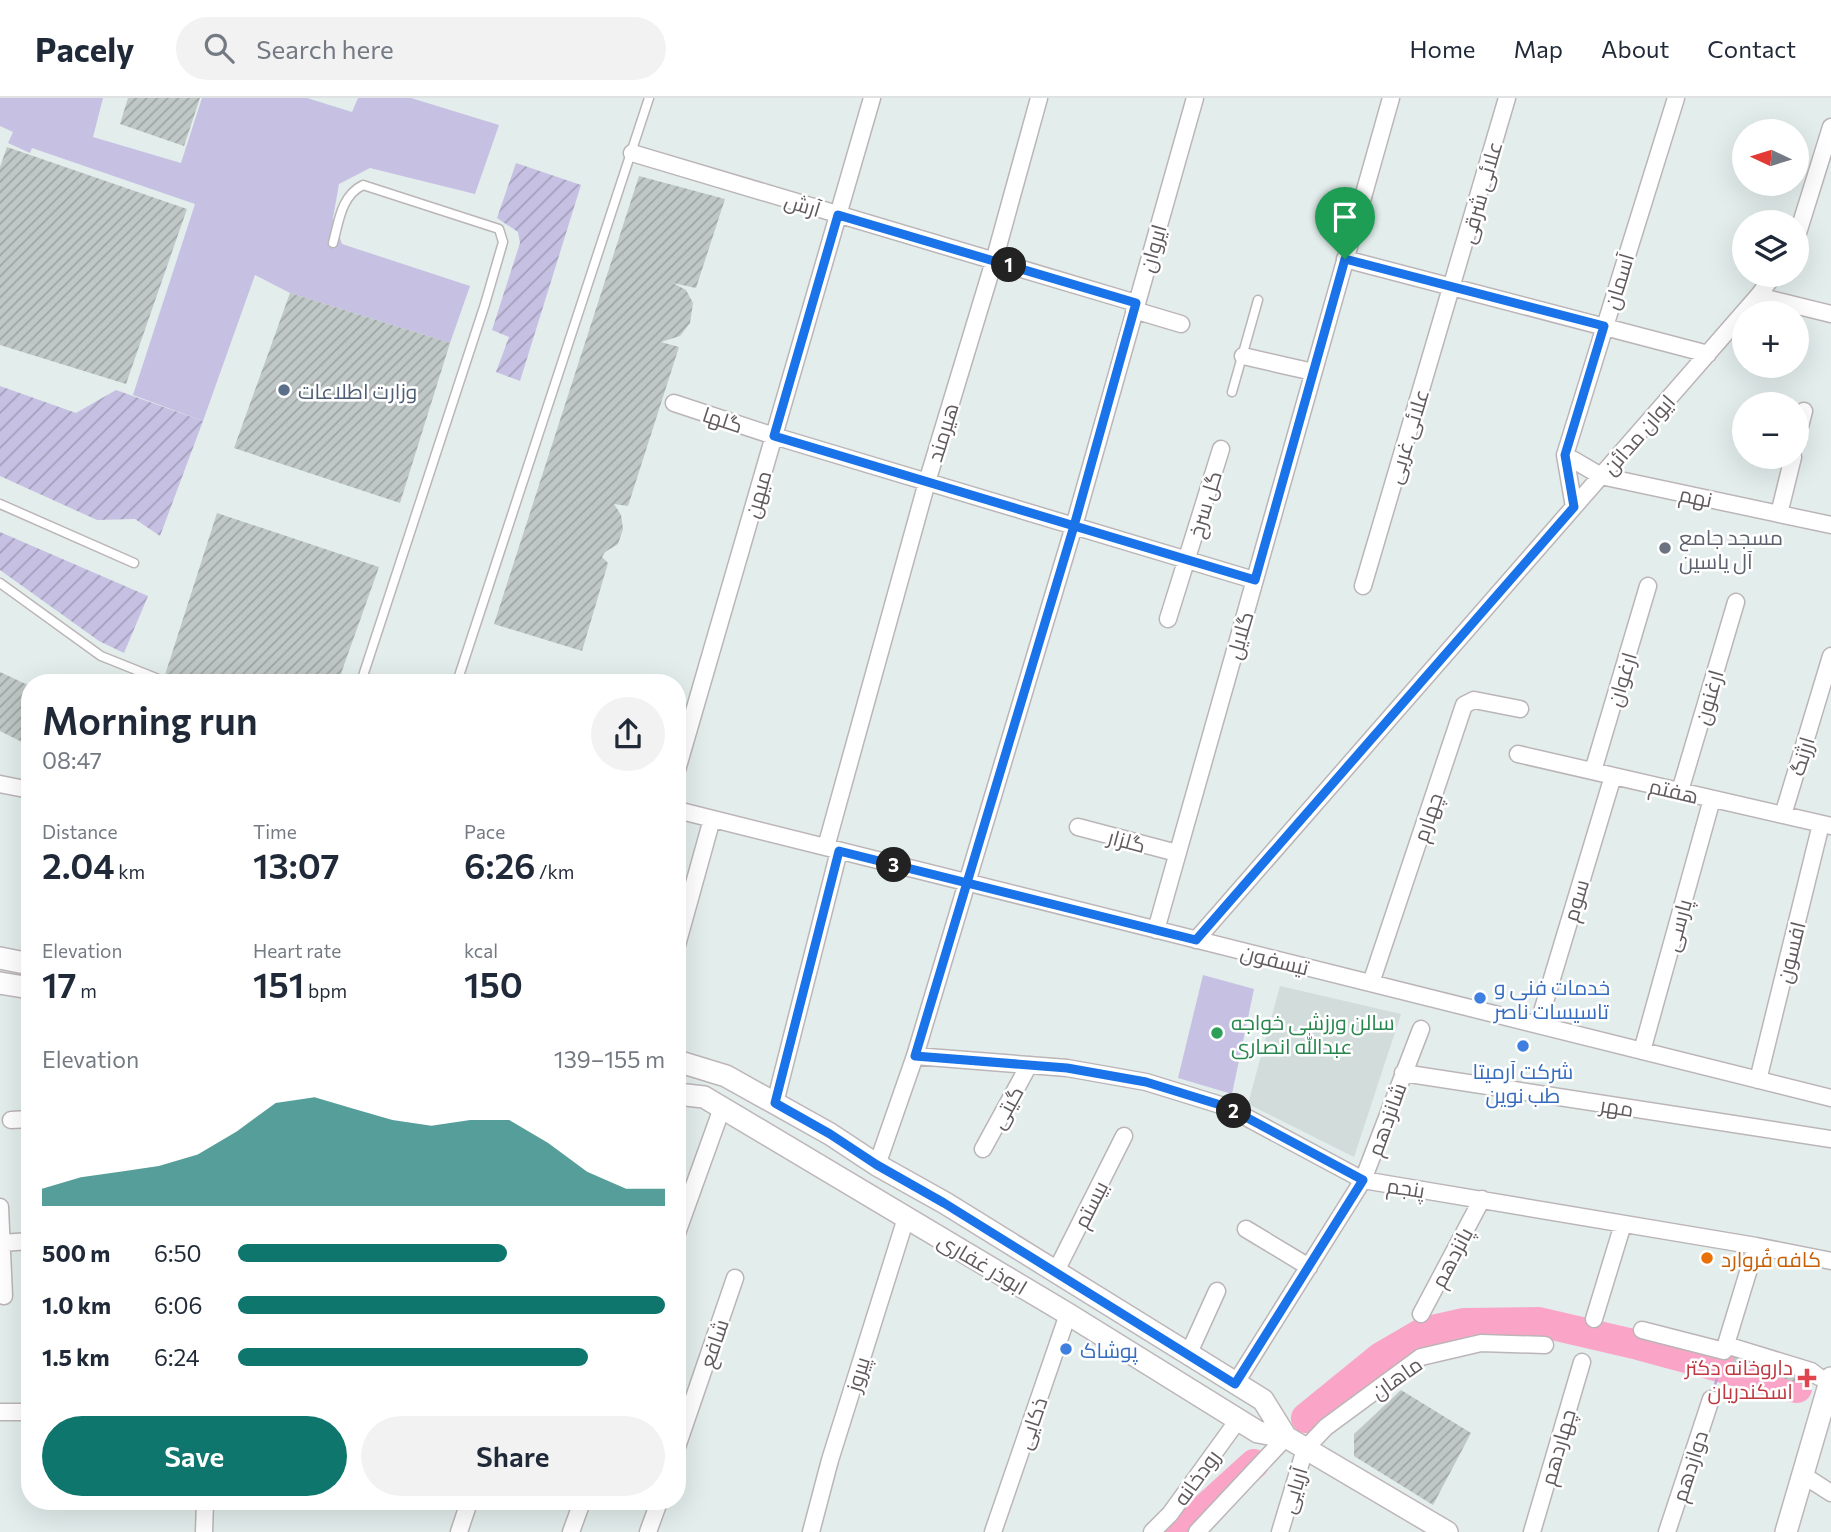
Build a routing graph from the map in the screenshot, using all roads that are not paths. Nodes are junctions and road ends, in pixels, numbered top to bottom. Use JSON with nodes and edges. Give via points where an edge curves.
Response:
{"nodes":[{"id":1,"x":649,"y":98,"type":"edge"},
{"id":2,"x":872,"y":98,"type":"edge"},
{"id":3,"x":1039,"y":98,"type":"edge"},
{"id":4,"x":1195,"y":98,"type":"edge"},
{"id":5,"x":1391,"y":98,"type":"edge"},
{"id":6,"x":1507,"y":98,"type":"edge"},
{"id":7,"x":1675,"y":98,"type":"edge"},
{"id":8,"x":1831,"y":127,"type":"edge"},
{"id":9,"x":632,"y":153,"type":"junction"},
{"id":10,"x":1805,"y":210,"type":"edge"},
{"id":11,"x":838,"y":215,"type":"junction"},
{"id":12,"x":332,"y":243,"type":"dead end"},
{"id":13,"x":1345,"y":259,"type":"junction"},
{"id":14,"x":993,"y":261,"type":"junction"},
{"id":15,"x":1452,"y":287,"type":"junction"},
{"id":16,"x":1765,"y":287,"type":"edge"},
{"id":17,"x":1758,"y":296,"type":"junction"},
{"id":18,"x":1258,"y":300,"type":"dead end"},
{"id":19,"x":1135,"y":307,"type":"junction"},
{"id":20,"x":1831,"y":314,"type":"edge"},
{"id":21,"x":1181,"y":324,"type":"dead end"},
{"id":22,"x":1604,"y":326,"type":"junction"},
{"id":23,"x":1708,"y":354,"type":"junction"},
{"id":24,"x":1242,"y":356,"type":"junction"},
{"id":25,"x":1313,"y":372,"type":"junction"},
{"id":26,"x":1233,"y":393,"type":"dead end"},
{"id":27,"x":674,"y":402,"type":"dead end"},
{"id":28,"x":774,"y":436,"type":"junction"},
{"id":29,"x":1220,"y":449,"type":"dead end"},
{"id":30,"x":1565,"y":455,"type":"junction"},
{"id":31,"x":1790,"y":469,"type":"edge"},
{"id":32,"x":1601,"y":476,"type":"junction"},
{"id":33,"x":927,"y":482,"type":"junction"},
{"id":34,"x":0,"y":504,"type":"edge"},
{"id":35,"x":1574,"y":507,"type":"junction"},
{"id":36,"x":1779,"y":514,"type":"junction"},
{"id":37,"x":1831,"y":525,"type":"edge"},
{"id":38,"x":1074,"y":526,"type":"junction"},
{"id":39,"x":1188,"y":560,"type":"junction"},
{"id":40,"x":134,"y":563,"type":"dead end"},
{"id":41,"x":1255,"y":580,"type":"junction"},
{"id":42,"x":0,"y":583,"type":"edge"},
{"id":43,"x":1363,"y":586,"type":"dead end"},
{"id":44,"x":1648,"y":586,"type":"dead end"},
{"id":45,"x":1736,"y":602,"type":"dead end"},
{"id":46,"x":1168,"y":619,"type":"dead end"},
{"id":47,"x":1831,"y":656,"type":"edge"},
{"id":48,"x":146,"y":674,"type":"edge"},
{"id":49,"x":364,"y":674,"type":"edge"},
{"id":50,"x":460,"y":674,"type":"edge"},
{"id":51,"x":1520,"y":709,"type":"dead end"},
{"id":52,"x":686,"y":739,"type":"edge"},
{"id":53,"x":1518,"y":754,"type":"dead end"},
{"id":54,"x":1593,"y":771,"type":"junction"},
{"id":55,"x":1613,"y":776,"type":"junction"},
{"id":56,"x":0,"y":784,"type":"edge"},
{"id":57,"x":21,"y":788,"type":"edge"},
{"id":58,"x":1680,"y":791,"type":"junction"},
{"id":59,"x":1712,"y":799,"type":"junction"},
{"id":60,"x":686,"y":812,"type":"edge"},
{"id":61,"x":1783,"y":815,"type":"junction"},
{"id":62,"x":712,"y":819,"type":"junction"},
{"id":63,"x":1826,"y":825,"type":"edge"},
{"id":64,"x":1078,"y":827,"type":"dead end"},
{"id":65,"x":832,"y":849,"type":"junction"},
{"id":66,"x":1177,"y":853,"type":"junction"},
{"id":67,"x":967,"y":883,"type":"junction"},
{"id":68,"x":686,"y":913,"type":"edge"},
{"id":69,"x":1156,"y":930,"type":"junction"},
{"id":70,"x":1196,"y":940,"type":"junction"},
{"id":71,"x":0,"y":958,"type":"edge"},
{"id":72,"x":21,"y":962,"type":"edge"},
{"id":73,"x":1371,"y":983,"type":"junction"},
{"id":74,"x":2,"y":987,"type":"edge"},
{"id":75,"x":21,"y":988,"type":"edge"},
{"id":76,"x":1538,"y":1025,"type":"junction"},
{"id":77,"x":1421,"y":1029,"type":"dead end"},
{"id":78,"x":1642,"y":1051,"type":"junction"},
{"id":79,"x":915,"y":1056,"type":"junction"},
{"id":80,"x":686,"y":1064,"type":"edge"},
{"id":81,"x":1029,"y":1065,"type":"junction"},
{"id":82,"x":1403,"y":1073,"type":"junction"},
{"id":83,"x":1758,"y":1080,"type":"junction"},
{"id":84,"x":686,"y":1095,"type":"edge"},
{"id":85,"x":1831,"y":1098,"type":"edge"},
{"id":86,"x":775,"y":1103,"type":"junction"},
{"id":87,"x":722,"y":1108,"type":"junction"},
{"id":88,"x":21,"y":1119,"type":"edge"},
{"id":89,"x":11,"y":1120,"type":"dead end"},
{"id":90,"x":1124,"y":1136,"type":"dead end"},
{"id":91,"x":1831,"y":1139,"type":"edge"},
{"id":92,"x":983,"y":1149,"type":"dead end"},
{"id":93,"x":877,"y":1165,"type":"junction"},
{"id":94,"x":1363,"y":1180,"type":"junction"},
{"id":95,"x":1482,"y":1199,"type":"junction"},
{"id":96,"x":0,"y":1207,"type":"edge"},
{"id":97,"x":686,"y":1208,"type":"edge"},
{"id":98,"x":906,"y":1218,"type":"junction"},
{"id":99,"x":1623,"y":1224,"type":"junction"},
{"id":100,"x":1246,"y":1229,"type":"dead end"},
{"id":101,"x":21,"y":1242,"type":"edge"},
{"id":102,"x":2,"y":1243,"type":"junction"},
{"id":103,"x":1756,"y":1246,"type":"junction"},
{"id":104,"x":1831,"y":1261,"type":"edge"},
{"id":105,"x":1309,"y":1267,"type":"junction"},
{"id":106,"x":1055,"y":1273,"type":"junction"},
{"id":107,"x":735,"y":1278,"type":"dead end"},
{"id":108,"x":1217,"y":1291,"type":"dead end"},
{"id":109,"x":4,"y":1296,"type":"dead end"},
{"id":110,"x":1068,"y":1314,"type":"junction"},
{"id":111,"x":1421,"y":1314,"type":"dead end"},
{"id":112,"x":1594,"y":1319,"type":"dead end"},
{"id":113,"x":1642,"y":1330,"type":"dead end"},
{"id":114,"x":1545,"y":1345,"type":"dead end"},
{"id":115,"x":1725,"y":1348,"type":"junction"},
{"id":116,"x":1188,"y":1355,"type":"junction"},
{"id":117,"x":1582,"y":1362,"type":"dead end"},
{"id":118,"x":1831,"y":1380,"type":"edge"},
{"id":119,"x":1235,"y":1384,"type":"junction"},
{"id":120,"x":1712,"y":1399,"type":"road end"},
{"id":121,"x":0,"y":1412,"type":"edge"},
{"id":122,"x":21,"y":1412,"type":"edge"},
{"id":123,"x":1825,"y":1418,"type":"edge"},
{"id":124,"x":1238,"y":1419,"type":"junction"},
{"id":125,"x":686,"y":1421,"type":"edge"},
{"id":126,"x":1286,"y":1437,"type":"junction"},
{"id":127,"x":1306,"y":1449,"type":"junction"},
{"id":128,"x":1803,"y":1475,"type":"junction"},
{"id":129,"x":1831,"y":1493,"type":"edge"},
{"id":130,"x":205,"y":1510,"type":"edge"},
{"id":131,"x":466,"y":1510,"type":"edge"},
{"id":132,"x":579,"y":1510,"type":"edge"},
{"id":133,"x":656,"y":1510,"type":"edge"},
{"id":134,"x":204,"y":1532,"type":"edge"},
{"id":135,"x":459,"y":1532,"type":"edge"},
{"id":136,"x":571,"y":1532,"type":"edge"},
{"id":137,"x":648,"y":1532,"type":"edge"},
{"id":138,"x":811,"y":1532,"type":"edge"},
{"id":139,"x":993,"y":1532,"type":"edge"},
{"id":140,"x":1152,"y":1532,"type":"edge"},
{"id":141,"x":1197,"y":1532,"type":"edge"},
{"id":142,"x":1280,"y":1532,"type":"edge"},
{"id":143,"x":1447,"y":1532,"type":"edge"},
{"id":144,"x":1532,"y":1532,"type":"edge"},
{"id":145,"x":1667,"y":1532,"type":"edge"},
{"id":146,"x":1786,"y":1532,"type":"edge"}],
"edges":[{"from":1,"to":9,"type":"lane"},
{"from":2,"to":11,"type":"street","name":"میهن"},
{"from":3,"to":14,"type":"street","name":"هیرمند"},
{"from":4,"to":19,"type":"street","name":"ایروان"},
{"from":5,"to":13,"type":"street","name":"گلایل"},
{"from":6,"to":15,"type":"street","name":"علائی شرقی"},
{"from":7,"to":22,"type":"street","name":"آسمان"},
{"from":8,"to":10,"type":"street"},
{"from":9,"to":11,"type":"street","name":"آرش"},
{"from":9,"to":50,"type":"lane"},
{"from":11,"to":14,"type":"street","name":"آرش"},
{"from":11,"to":28,"type":"street","name":"میهن"},
{"from":12,"to":49,"type":"lane","via":[[344,204],[351,191],[363,185],[499,229],[503,242]]},
{"from":13,"to":15,"type":"street"},
{"from":13,"to":25,"type":"street","name":"گلایل"},
{"from":14,"to":19,"type":"street","name":"آرش"},
{"from":14,"to":33,"type":"street","name":"هیرمند"},
{"from":15,"to":22,"type":"street"},
{"from":15,"to":43,"type":"street","name":"علائی غربی"},
{"from":16,"to":17,"type":"street","name":"ایوان مدائن"},
{"from":17,"to":20,"type":"street"},
{"from":17,"to":23,"type":"street","name":"ایوان مدائن"},
{"from":18,"to":24,"type":"lane"},
{"from":19,"to":21,"type":"street","name":"آرش"},
{"from":19,"to":38,"type":"street","name":"ایروان"},
{"from":22,"to":23,"type":"street"},
{"from":22,"to":30,"type":"street","name":"آسمان"},
{"from":23,"to":32,"type":"street","name":"ایوان مدائن"},
{"from":24,"to":25,"type":"street"},
{"from":24,"to":26,"type":"lane"},
{"from":25,"to":41,"type":"street","name":"گلایل"},
{"from":27,"to":28,"type":"street","name":"گلها"},
{"from":28,"to":33,"type":"street","name":"گلها"},
{"from":28,"to":52,"type":"street","name":"میهن"},
{"from":29,"to":39,"type":"street","name":"گل سرخ"},
{"from":30,"to":32,"type":"street","name":"نهم"},
{"from":30,"to":35,"type":"street","name":"آسمان"},
{"from":31,"to":36,"type":"street"},
{"from":32,"to":35,"type":"street","name":"ایوان مدائن"},
{"from":32,"to":36,"type":"street","name":"نهم"},
{"from":33,"to":38,"type":"street","name":"گلها"},
{"from":33,"to":65,"type":"street","name":"هیرمند"},
{"from":34,"to":40,"type":"lane"},
{"from":35,"to":70,"type":"street","name":"ایوان مدائن"},
{"from":36,"to":37,"type":"street","name":"نهم"},
{"from":38,"to":39,"type":"street","name":"گلها"},
{"from":38,"to":67,"type":"street","name":"ایروان"},
{"from":39,"to":41,"type":"street","name":"گلها"},
{"from":39,"to":46,"type":"street","name":"گل سرخ"},
{"from":41,"to":66,"type":"street","name":"گلایل"},
{"from":42,"to":48,"type":"lane","via":[[101,656]]},
{"from":44,"to":54,"type":"street","name":"ارغوان"},
{"from":45,"to":58,"type":"street","name":"ارغنون"},
{"from":47,"to":61,"type":"street","name":"ارژنگ"},
{"from":51,"to":73,"type":"street","name":"چهارم","via":[[1474,700],[1464,705]]},
{"from":53,"to":54,"type":"street","name":"هفتم"},
{"from":54,"to":55,"type":"street","name":"هفتم"},
{"from":55,"to":58,"type":"street","name":"هفتم"},
{"from":55,"to":76,"type":"street","name":"سوم"},
{"from":56,"to":57,"type":"street"},
{"from":58,"to":59,"type":"street","name":"هفتم"},
{"from":59,"to":61,"type":"street","name":"هفتم"},
{"from":59,"to":78,"type":"street","name":"پارسی"},
{"from":60,"to":62,"type":"street","name":"تیسفون"},
{"from":61,"to":63,"type":"street","name":"هفتم"},
{"from":62,"to":65,"type":"street","name":"تیسفون"},
{"from":62,"to":68,"type":"street"},
{"from":63,"to":83,"type":"street","name":"افسون"},
{"from":64,"to":66,"type":"street","name":"گلزار"},
{"from":65,"to":67,"type":"street","name":"تیسفون"},
{"from":65,"to":86,"type":"street","name":"هیرمند"},
{"from":66,"to":69,"type":"street","name":"گلایل"},
{"from":67,"to":69,"type":"street","name":"تیسفون"},
{"from":67,"to":79,"type":"street","name":"ایروان"},
{"from":69,"to":70,"type":"street","name":"تیسفون"},
{"from":70,"to":73,"type":"street","name":"تیسفون"},
{"from":71,"to":72,"type":"main road"},
{"from":73,"to":76,"type":"street","name":"تیسفون"},
{"from":74,"to":75,"type":"main road"},
{"from":76,"to":78,"type":"street","name":"تیسفون"},
{"from":77,"to":82,"type":"street","name":"شانزدهم"},
{"from":78,"to":83,"type":"street","name":"تیسفون"},
{"from":79,"to":81,"type":"street","name":"پنجم"},
{"from":79,"to":93,"type":"street","name":"ایروان"},
{"from":80,"to":86,"type":"main road","name":"ابوذر غفاری","via":[[726,1076]]},
{"from":81,"to":92,"type":"street","name":"گیتی"},
{"from":81,"to":94,"type":"street","name":"پنجم","via":[[1146,1082],[1227,1107]]},
{"from":82,"to":91,"type":"street","name":"مهر"},
{"from":82,"to":94,"type":"street","name":"شانزدهم"},
{"from":83,"to":85,"type":"street","name":"تیسفون"},
{"from":84,"to":87,"type":"main road","name":"ابوذر غفاری","via":[[704,1097]]},
{"from":86,"to":93,"type":"main road","name":"ابوذر غفاری"},
{"from":87,"to":97,"type":"street"},
{"from":87,"to":98,"type":"main road","name":"ابوذر غفاری"},
{"from":88,"to":89,"type":"street"},
{"from":90,"to":106,"type":"street","name":"بیستم"},
{"from":93,"to":106,"type":"main road","name":"ابوذر غفاری"},
{"from":94,"to":95,"type":"street","name":"پنجم"},
{"from":94,"to":105,"type":"street","name":"شانزدهم"},
{"from":95,"to":99,"type":"street","name":"پنجم"},
{"from":95,"to":111,"type":"street","name":"پانزدهم"},
{"from":96,"to":102,"type":"street"},
{"from":98,"to":110,"type":"main road","name":"ابوذر غفاری"},
{"from":98,"to":138,"type":"street","name":"پیروز"},
{"from":99,"to":103,"type":"street","name":"پنجم"},
{"from":99,"to":112,"type":"street"},
{"from":100,"to":105,"type":"street"},
{"from":101,"to":102,"type":"street"},
{"from":102,"to":109,"type":"street"},
{"from":103,"to":104,"type":"street","name":"پنجم"},
{"from":103,"to":115,"type":"street"},
{"from":105,"to":119,"type":"street","name":"شانزدهم"},
{"from":106,"to":116,"type":"main road","name":"ابوذر غفاری"},
{"from":107,"to":125,"type":"street","name":"شافع"},
{"from":108,"to":116,"type":"street"},
{"from":110,"to":124,"type":"main road","name":"ابوذر غفاری"},
{"from":110,"to":139,"type":"street","name":"ذکایی"},
{"from":113,"to":115,"type":"street"},
{"from":114,"to":127,"type":"street","name":"ماهان","via":[[1480,1343],[1422,1357],[1326,1427]]},
{"from":115,"to":118,"type":"street"},
{"from":116,"to":119,"type":"main road","name":"ابوذر غفاری"},
{"from":117,"to":144,"type":"street","name":"چهاردهم"},
{"from":118,"to":123,"type":"main road"},
{"from":119,"to":126,"type":"main road","name":"ابوذر غفاری","via":[[1263,1400]]},
{"from":120,"to":145,"type":"street","name":"دوازدهم"},
{"from":121,"to":122,"type":"street"},
{"from":123,"to":128,"type":"main road"},
{"from":124,"to":126,"type":"main road","name":"ابوذر غفاری","via":[[1258,1432]]},
{"from":124,"to":140,"type":"street","name":"رودخانه"},
{"from":126,"to":127,"type":"main road","name":"ابوذر غفاری"},
{"from":126,"to":141,"type":"street","name":"رودخانه"},
{"from":127,"to":142,"type":"street","name":"آریایی"},
{"from":127,"to":143,"type":"main road","name":"ابوذر غفاری"},
{"from":128,"to":129,"type":"street"},
{"from":128,"to":146,"type":"main road"},
{"from":130,"to":134,"type":"street"},
{"from":131,"to":135,"type":"street"},
{"from":132,"to":136,"type":"street"},
{"from":133,"to":137,"type":"street"}]}
